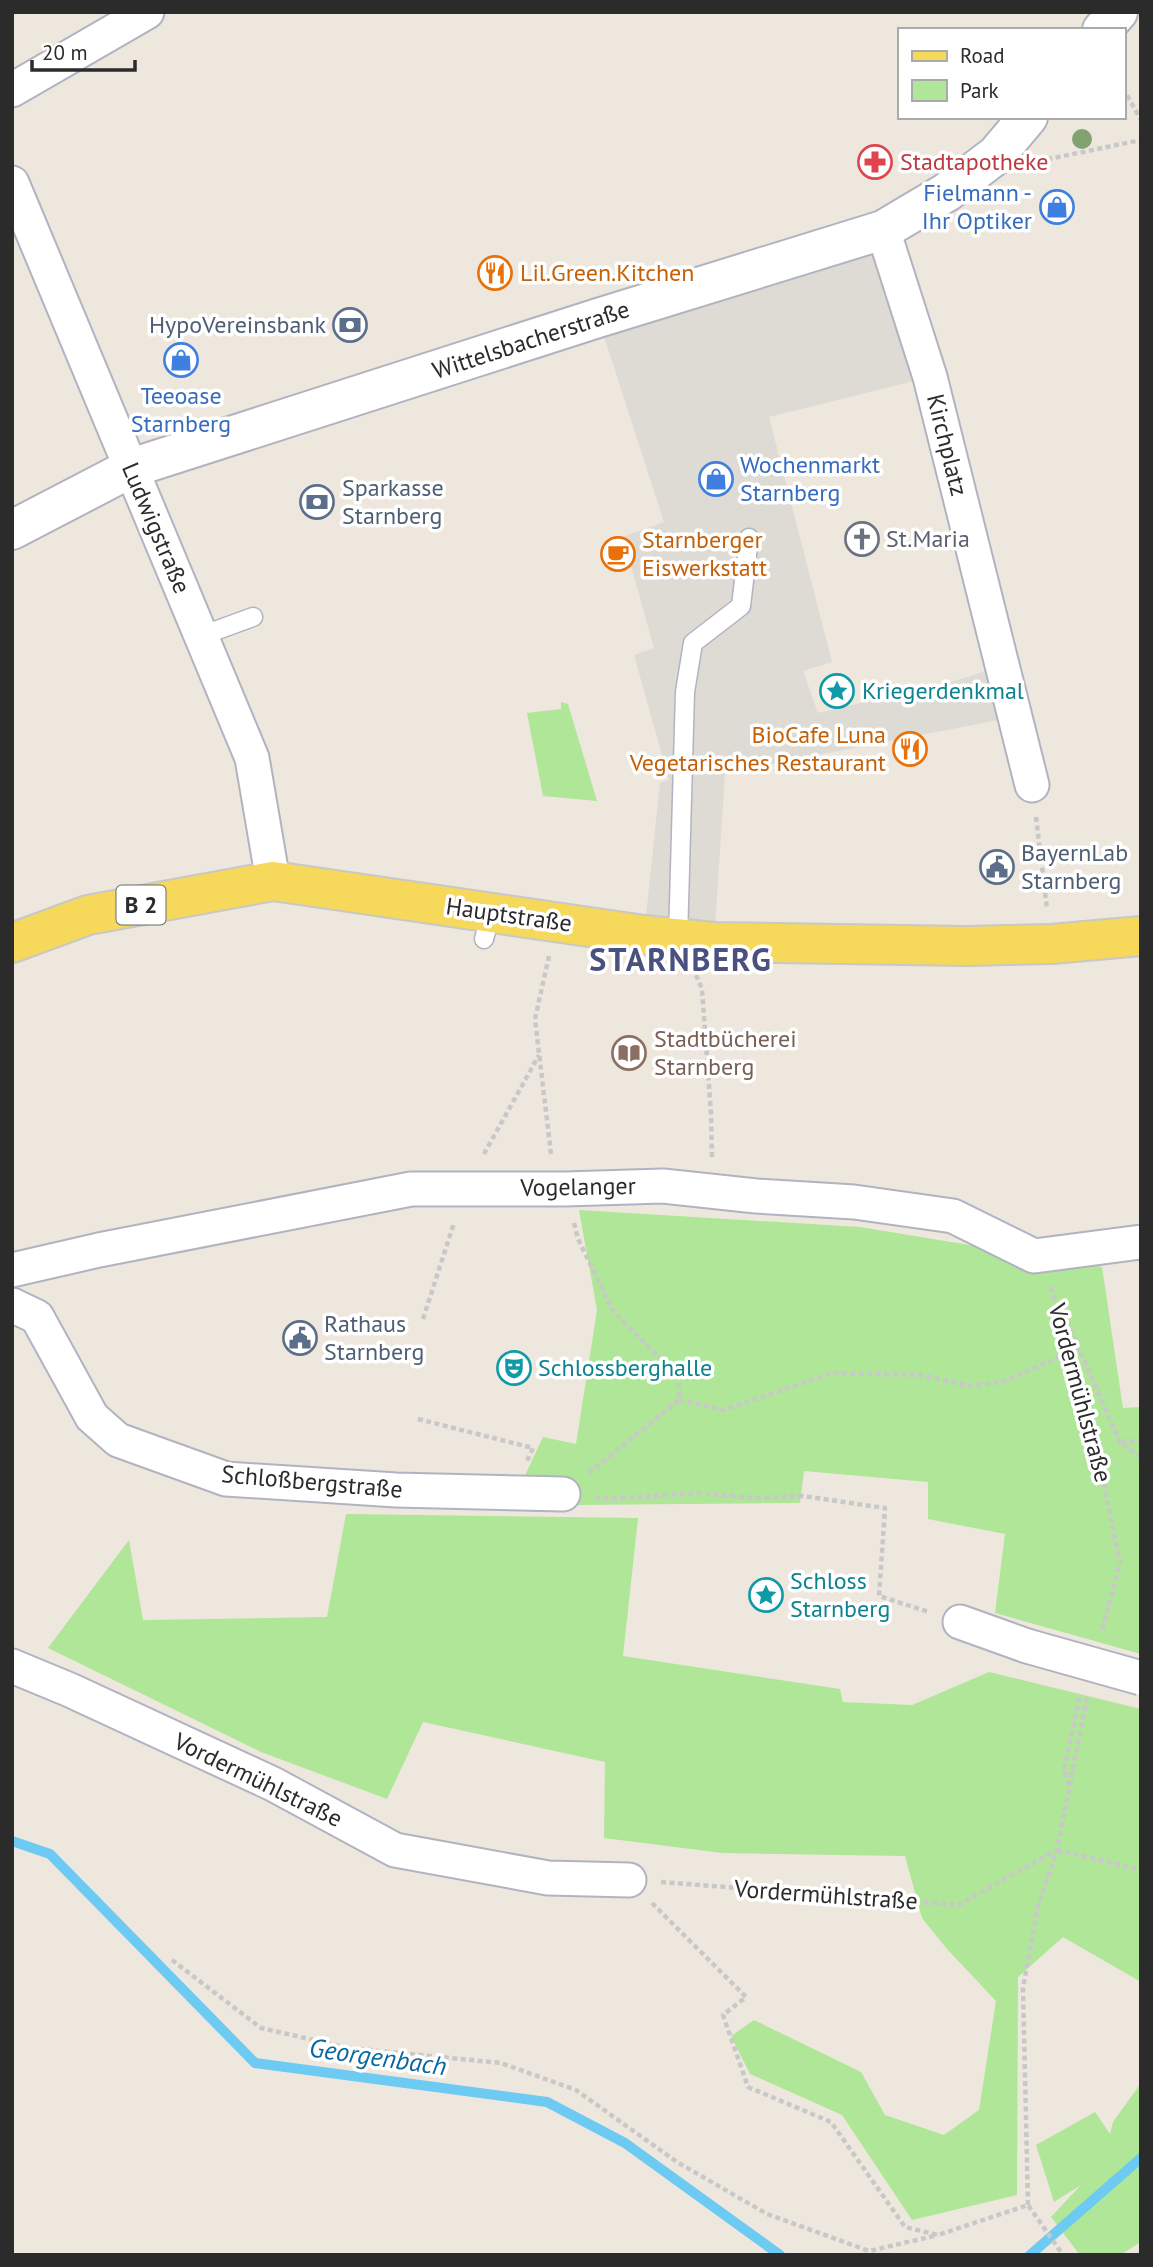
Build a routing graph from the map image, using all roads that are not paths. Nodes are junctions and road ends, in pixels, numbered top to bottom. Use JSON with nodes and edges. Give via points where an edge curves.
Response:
{"nodes":[{"id":1,"x":147,"y":12,"type":"edge"},
{"id":2,"x":12,"y":90,"type":"edge"},
{"id":3,"x":1026,"y":119,"type":"edge"},
{"id":4,"x":12,"y":183,"type":"edge"},
{"id":5,"x":883,"y":230,"type":"junction"},
{"id":6,"x":131,"y":468,"type":"junction"},
{"id":7,"x":12,"y":530,"type":"edge"},
{"id":8,"x":749,"y":538,"type":"dead end"},
{"id":9,"x":253,"y":617,"type":"dead end"},
{"id":10,"x":201,"y":636,"type":"junction"},
{"id":11,"x":1032,"y":785,"type":"road end"},
{"id":12,"x":273,"y":881,"type":"junction"},
{"id":13,"x":1141,"y":936,"type":"edge"},
{"id":14,"x":678,"y":939,"type":"junction"},
{"id":15,"x":12,"y":943,"type":"edge"},
{"id":16,"x":1141,"y":1242,"type":"edge"},
{"id":17,"x":12,"y":1270,"type":"edge"},
{"id":18,"x":12,"y":1306,"type":"edge"},
{"id":19,"x":574,"y":1495,"type":"road end"},
{"id":20,"x":960,"y":1622,"type":"road end"},
{"id":21,"x":12,"y":1666,"type":"edge"},
{"id":22,"x":1141,"y":1678,"type":"edge"},
{"id":23,"x":629,"y":1880,"type":"road end"}],
"edges":[{"from":1,"to":2,"type":"street"},
{"from":3,"to":5,"type":"street","name":"Wittelsbacherstraße","via":[[996,155],[947,192]]},
{"from":4,"to":6,"type":"street","name":"Ludwigstraße"},
{"from":5,"to":6,"type":"street","name":"Wittelsbacherstraße"},
{"from":5,"to":11,"type":"street","name":"Kirchplatz","via":[[930,377]]},
{"from":6,"to":7,"type":"street","name":"Wittelsbacherstraße"},
{"from":6,"to":10,"type":"street","name":"Ludwigstraße"},
{"from":8,"to":14,"type":"lane","via":[[741,606],[693,643],[685,692]]},
{"from":9,"to":10,"type":"lane"},
{"from":10,"to":12,"type":"street","name":"Ludwigstraße","via":[[252,758]]},
{"from":12,"to":14,"type":"main road","name":"Hauptstraße","number":"B 2","via":[[487,926]]},
{"from":12,"to":15,"type":"main road","name":"Hauptstraße","number":"B 2","via":[[88,915]]},
{"from":13,"to":14,"type":"main road","name":"Hauptstraße","number":"B 2","via":[[966,946]]},
{"from":16,"to":17,"type":"street","name":"Vogelanger","via":[[1034,1256],[953,1216],[854,1202],[663,1186],[411,1189]]},
{"from":18,"to":19,"type":"street","name":"Schloßbergstraße","via":[[37,1317],[92,1417],[118,1440],[226,1479]]},
{"from":20,"to":22,"type":"street","bridge":true},
{"from":21,"to":23,"type":"street","name":"Vordermühlstraße","via":[[273,1784],[395,1850],[548,1878]]}]}
